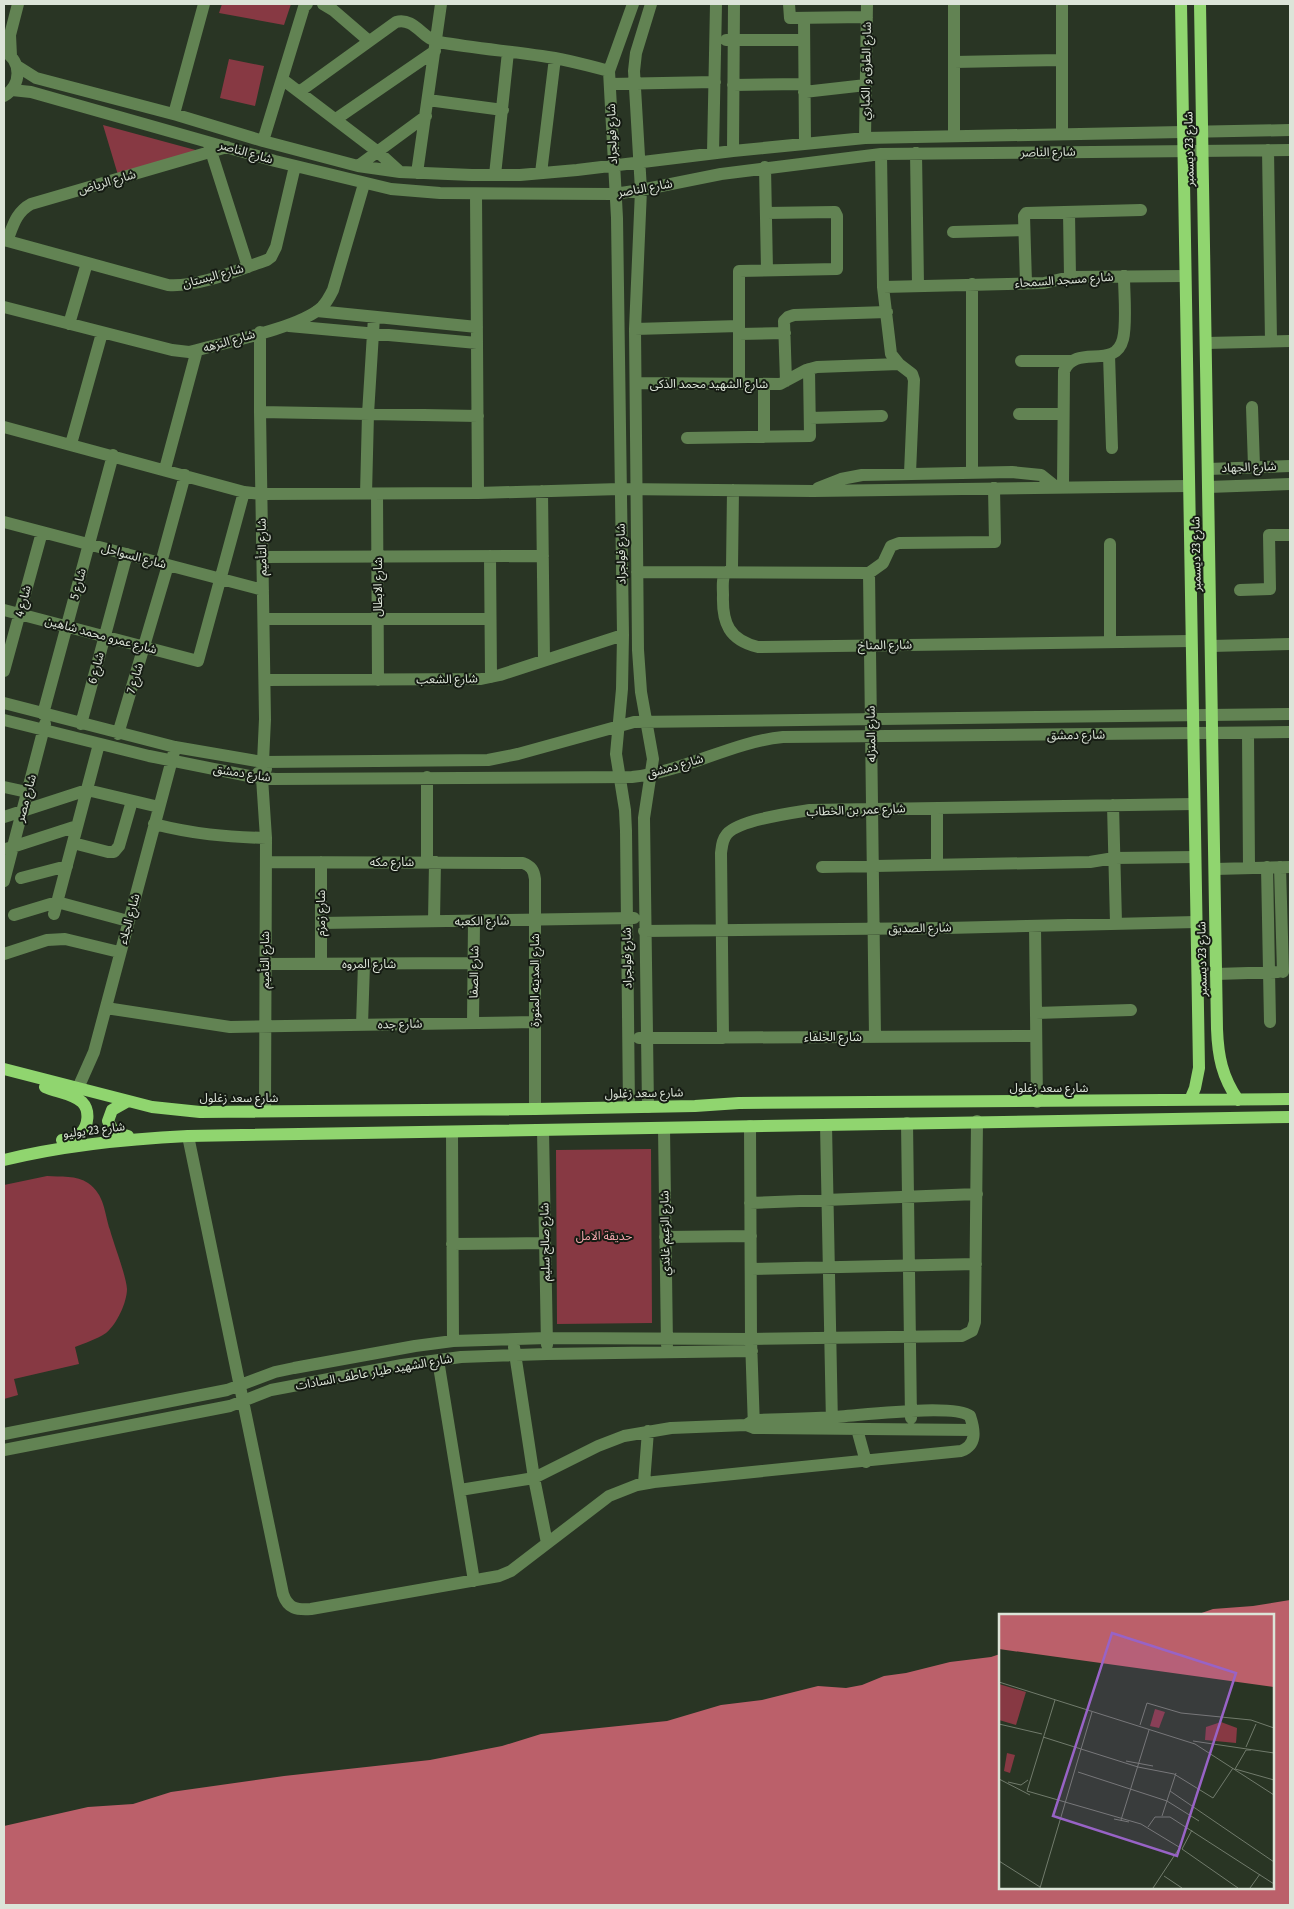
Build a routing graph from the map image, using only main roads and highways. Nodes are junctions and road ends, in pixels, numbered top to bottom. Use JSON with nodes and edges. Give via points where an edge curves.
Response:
{"nodes":[{"id":1,"x":1181,"y":4,"type":"edge"},
{"id":2,"x":1200,"y":4,"type":"edge"},
{"id":3,"x":1207,"y":398,"type":"junction"},
{"id":4,"x":1187,"y":399,"type":"junction"},
{"id":5,"x":1218,"y":1053,"type":"junction"},
{"id":6,"x":1198,"y":1055,"type":"junction"},
{"id":7,"x":4,"y":1069,"type":"edge"},
{"id":8,"x":35,"y":1077,"type":"junction"},
{"id":9,"x":1290,"y":1099,"type":"edge"},
{"id":10,"x":1190,"y":1100,"type":"junction"},
{"id":11,"x":1238,"y":1100,"type":"junction"},
{"id":12,"x":128,"y":1101,"type":"junction"},
{"id":13,"x":862,"y":1102,"type":"junction"},
{"id":14,"x":1290,"y":1117,"type":"edge"},
{"id":15,"x":863,"y":1124,"type":"junction"},
{"id":16,"x":148,"y":1138,"type":"junction"},
{"id":17,"x":37,"y":1152,"type":"junction"},
{"id":18,"x":4,"y":1160,"type":"edge"}],
"edges":[{"from":1,"to":4,"type":"main road","name":"شارع 23 ديسمبر"},
{"from":2,"to":3,"type":"main road","name":"شارع 23 ديسمبر"},
{"from":3,"to":4,"type":"main road"},
{"from":3,"to":5,"type":"main road","name":"شارع 23 ديسمبر"},
{"from":4,"to":6,"type":"main road","name":"شارع 23 ديسمبر"},
{"from":5,"to":6,"type":"main road"},
{"from":5,"to":11,"type":"main road","name":"شارع 23 ديسمبر","via":[[1225,1079]]},
{"from":6,"to":10,"type":"main road","name":"شارع 23 ديسمبر","via":[[1197,1081]]},
{"from":7,"to":8,"type":"main road","name":"شارع سعد زغلول"},
{"from":8,"to":12,"type":"main road","name":"شارع سعد زغلول"},
{"from":8,"to":17,"type":"main road","via":[[49,1089],[82,1102],[88,1118],[80,1134],[52,1143]]},
{"from":9,"to":11,"type":"main road","name":"شارع سعد زغلول"},
{"from":10,"to":11,"type":"main road","name":"شارع سعد زغلول"},
{"from":10,"to":13,"type":"main road","name":"شارع سعد زغلول"},
{"from":12,"to":13,"type":"main road","name":"شارع سعد زغلول","via":[[176,1111],[535,1110]]},
{"from":12,"to":16,"type":"main road","via":[[110,1113],[111,1129],[117,1134]]},
{"from":13,"to":15,"type":"main road"},
{"from":14,"to":15,"type":"main road"},
{"from":15,"to":16,"type":"main road","name":"شارع 23 يوليو"},
{"from":16,"to":17,"type":"main road","name":"شارع 23 يوليو","via":[[94,1142]]},
{"from":17,"to":18,"type":"main road","name":"شارع 23 يوليو"}]}
